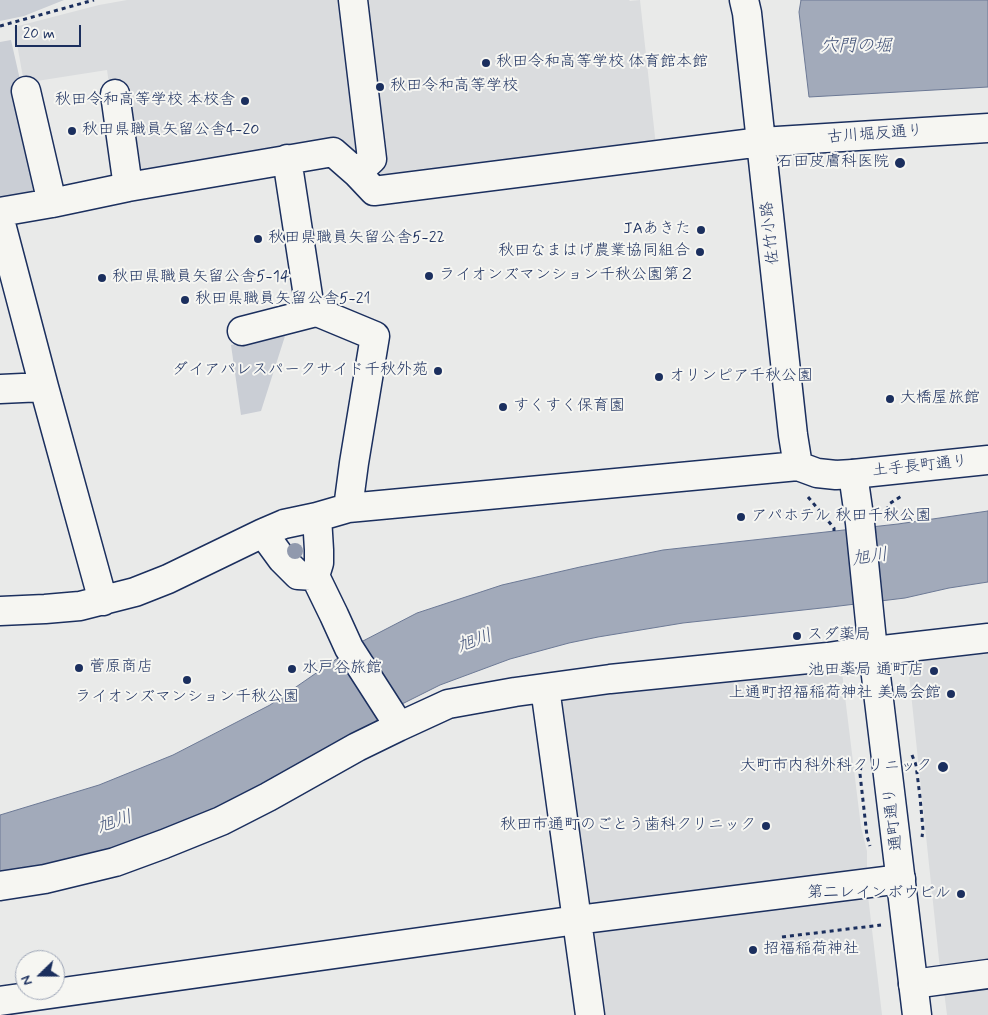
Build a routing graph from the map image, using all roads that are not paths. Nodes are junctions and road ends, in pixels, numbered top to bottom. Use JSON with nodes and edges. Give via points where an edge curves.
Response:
{"nodes":[{"id":1,"x":352,"y":0,"type":"edge"},
{"id":2,"x":744,"y":0,"type":"edge"},
{"id":3,"x":26,"y":91,"type":"dead end"},
{"id":4,"x":115,"y":94,"type":"dead end"},
{"id":5,"x":988,"y":128,"type":"edge"},
{"id":6,"x":761,"y":142,"type":"junction"},
{"id":7,"x":287,"y":159,"type":"junction"},
{"id":8,"x":357,"y":173,"type":"junction"},
{"id":9,"x":128,"y":188,"type":"junction"},
{"id":10,"x":52,"y":203,"type":"junction"},
{"id":11,"x":0,"y":212,"type":"edge"},
{"id":12,"x":0,"y":220,"type":"edge"},
{"id":13,"x":316,"y":312,"type":"junction"},
{"id":14,"x":242,"y":331,"type":"dead end"},
{"id":15,"x":44,"y":387,"type":"junction"},
{"id":16,"x":0,"y":389,"type":"edge"},
{"id":17,"x":988,"y":460,"type":"edge"},
{"id":18,"x":798,"y":466,"type":"junction"},
{"id":19,"x":853,"y":474,"type":"junction"},
{"id":20,"x":348,"y":508,"type":"junction"},
{"id":21,"x":317,"y":517,"type":"junction"},
{"id":22,"x":263,"y":532,"type":"junction"},
{"id":23,"x":315,"y":576,"type":"junction"},
{"id":24,"x":103,"y":600,"type":"junction"},
{"id":25,"x":0,"y":610,"type":"edge"},
{"id":26,"x":988,"y":638,"type":"edge"},
{"id":27,"x":873,"y":651,"type":"junction"},
{"id":28,"x":545,"y":688,"type":"junction"},
{"id":29,"x":396,"y":723,"type":"junction"},
{"id":30,"x":901,"y":879,"type":"junction"},
{"id":31,"x":0,"y":886,"type":"edge"},
{"id":32,"x":577,"y":920,"type":"junction"},
{"id":33,"x":988,"y":974,"type":"edge"},
{"id":34,"x":913,"y":984,"type":"junction"},
{"id":35,"x":0,"y":1001,"type":"edge"},
{"id":36,"x":590,"y":1015,"type":"edge"},
{"id":37,"x":917,"y":1015,"type":"edge"}],
"edges":[{"from":1,"to":8,"type":"street","via":[[372,159]]},
{"from":2,"to":6,"type":"street","name":"佐竹小路"},
{"from":3,"to":10,"type":"street"},
{"from":4,"to":9,"type":"street"},
{"from":5,"to":6,"type":"street","name":"古川堀反通り"},
{"from":6,"to":8,"type":"street","name":"古川堀反通り","via":[[374,191]]},
{"from":6,"to":18,"type":"street","name":"佐竹小路"},
{"from":7,"to":8,"type":"street","via":[[333,152]]},
{"from":7,"to":9,"type":"street"},
{"from":7,"to":13,"type":"street","via":[[310,309]]},
{"from":9,"to":10,"type":"street"},
{"from":10,"to":11,"type":"street"},
{"from":12,"to":15,"type":"street"},
{"from":13,"to":14,"type":"street"},
{"from":13,"to":20,"type":"street","via":[[375,336]]},
{"from":15,"to":16,"type":"street"},
{"from":15,"to":24,"type":"street"},
{"from":17,"to":19,"type":"street","name":"土手長町通り"},
{"from":18,"to":19,"type":"street","name":"土手長町通り","via":[[817,473]]},
{"from":18,"to":20,"type":"street"},
{"from":19,"to":27,"type":"street","name":"通町通り"},
{"from":20,"to":21,"type":"street"},
{"from":21,"to":22,"type":"street"},
{"from":21,"to":23,"type":"street","via":[[319,550]]},
{"from":22,"to":23,"type":"street","via":[[298,575]]},
{"from":22,"to":24,"type":"street","via":[[168,579]]},
{"from":23,"to":29,"type":"street","via":[[349,648]]},
{"from":24,"to":25,"type":"street","via":[[44,610]]},
{"from":26,"to":27,"type":"street"},
{"from":27,"to":28,"type":"street"},
{"from":27,"to":30,"type":"street","name":"通町通り"},
{"from":28,"to":29,"type":"street","via":[[448,704]]},
{"from":28,"to":32,"type":"street"},
{"from":29,"to":31,"type":"street","via":[[220,821],[115,862]]},
{"from":30,"to":32,"type":"street"},
{"from":30,"to":34,"type":"street","name":"通町通り"},
{"from":32,"to":35,"type":"street"},
{"from":32,"to":36,"type":"street"},
{"from":33,"to":34,"type":"street"},
{"from":34,"to":37,"type":"street","name":"通町通り"}]}
